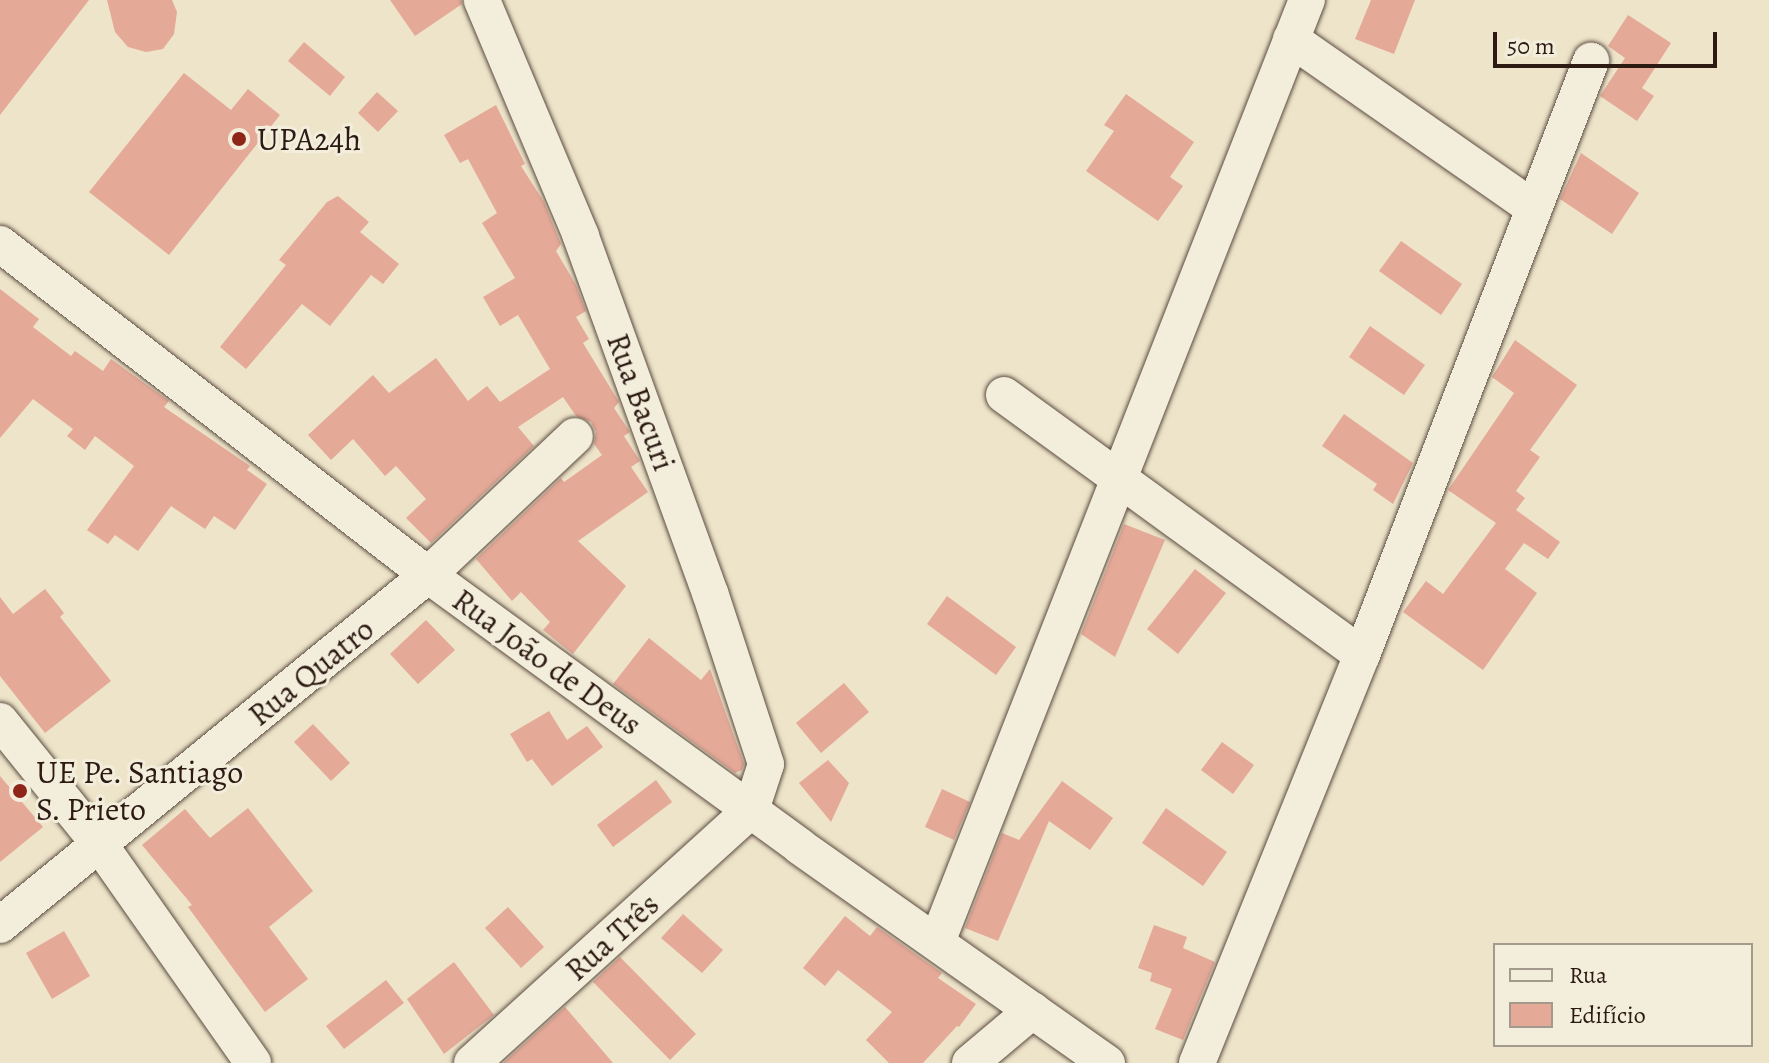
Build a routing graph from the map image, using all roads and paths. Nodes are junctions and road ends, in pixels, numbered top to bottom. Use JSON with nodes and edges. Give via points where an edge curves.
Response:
{"nodes":[{"id":1,"x":482,"y":0,"type":"edge"},
{"id":2,"x":1307,"y":0,"type":"edge"},
{"id":3,"x":1291,"y":39,"type":"junction"},
{"id":4,"x":1591,"y":61,"type":"dead end"},
{"id":5,"x":1533,"y":208,"type":"junction"},
{"id":6,"x":0,"y":244,"type":"edge"},
{"id":7,"x":1004,"y":395,"type":"dead end"},
{"id":8,"x":575,"y":436,"type":"dead end"},
{"id":9,"x":1121,"y":479,"type":"junction"},
{"id":10,"x":428,"y":575,"type":"junction"},
{"id":11,"x":1362,"y":655,"type":"junction"},
{"id":12,"x":0,"y":721,"type":"edge"},
{"id":13,"x":751,"y":810,"type":"junction"},
{"id":14,"x":100,"y":845,"type":"junction"},
{"id":15,"x":0,"y":925,"type":"edge"},
{"id":16,"x":937,"y":942,"type":"junction"},
{"id":17,"x":1033,"y":1010,"type":"junction"},
{"id":18,"x":253,"y":1063,"type":"edge"},
{"id":19,"x":472,"y":1063,"type":"edge"},
{"id":20,"x":970,"y":1063,"type":"edge"},
{"id":21,"x":1107,"y":1063,"type":"edge"},
{"id":22,"x":1197,"y":1063,"type":"edge"}],
"edges":[{"from":1,"to":13,"type":"street","name":"Rua Bacuri","via":[[581,236],[750,710],[766,764]]},
{"from":2,"to":3,"type":"street"},
{"from":3,"to":5,"type":"street"},
{"from":3,"to":9,"type":"street"},
{"from":4,"to":5,"type":"street"},
{"from":5,"to":11,"type":"street"},
{"from":6,"to":10,"type":"street","name":"Rua João de Deus"},
{"from":7,"to":9,"type":"street"},
{"from":8,"to":10,"type":"street","name":"Rua Quatro"},
{"from":9,"to":11,"type":"street"},
{"from":9,"to":16,"type":"street"},
{"from":10,"to":13,"type":"street","name":"Rua João de Deus"},
{"from":10,"to":14,"type":"street","name":"Rua Quatro"},
{"from":11,"to":22,"type":"street"},
{"from":12,"to":14,"type":"street"},
{"from":13,"to":16,"type":"street","name":"Rua João de Deus"},
{"from":13,"to":19,"type":"street","name":"Rua Três"},
{"from":14,"to":15,"type":"street","name":"Rua Quatro"},
{"from":14,"to":18,"type":"street"},
{"from":16,"to":17,"type":"street","name":"Rua João de Deus"},
{"from":17,"to":20,"type":"street"},
{"from":17,"to":21,"type":"street","name":"Rua João de Deus"}]}
